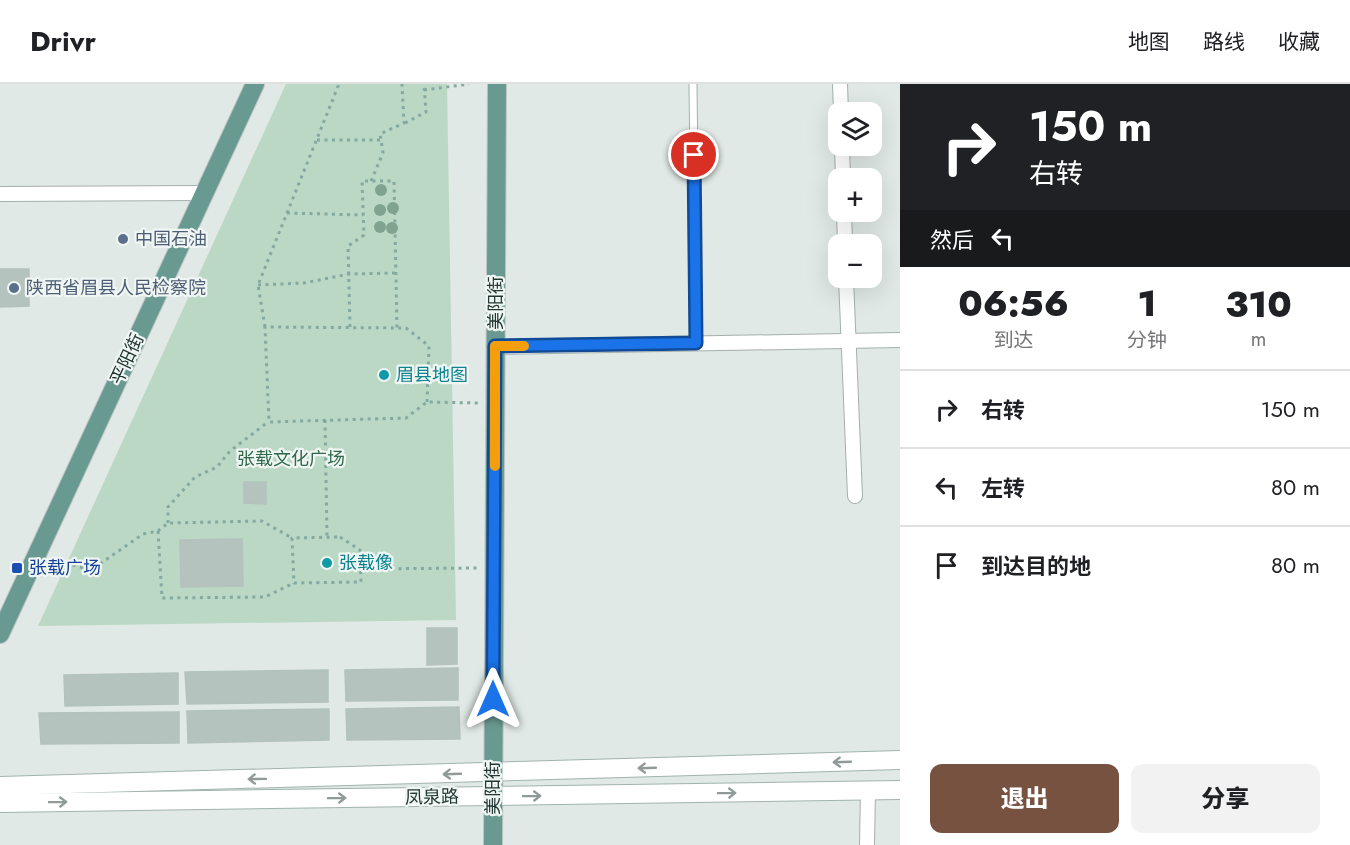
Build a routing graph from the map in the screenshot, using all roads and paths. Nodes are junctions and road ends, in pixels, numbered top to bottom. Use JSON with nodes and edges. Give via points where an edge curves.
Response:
{"nodes":[{"id":1,"x":255,"y":84,"type":"edge"},
{"id":2,"x":339,"y":84,"type":"edge"},
{"id":3,"x":402,"y":84,"type":"edge"},
{"id":4,"x":424,"y":84,"type":"edge"},
{"id":5,"x":469,"y":84,"type":"edge"},
{"id":6,"x":497,"y":84,"type":"edge"},
{"id":7,"x":693,"y":84,"type":"edge"},
{"id":8,"x":840,"y":84,"type":"edge"},
{"id":9,"x":424,"y":90,"type":"junction"},
{"id":10,"x":841,"y":102,"type":"edge"},
{"id":11,"x":404,"y":123,"type":"junction"},
{"id":12,"x":316,"y":140,"type":"junction"},
{"id":13,"x":381,"y":140,"type":"junction"},
{"id":14,"x":371,"y":181,"type":"junction"},
{"id":15,"x":0,"y":194,"type":"edge"},
{"id":16,"x":204,"y":194,"type":"junction"},
{"id":17,"x":287,"y":213,"type":"junction"},
{"id":18,"x":364,"y":215,"type":"junction"},
{"id":19,"x":396,"y":273,"type":"junction"},
{"id":20,"x":349,"y":274,"type":"junction"},
{"id":21,"x":258,"y":285,"type":"junction"},
{"id":22,"x":846,"y":288,"type":"edge"},
{"id":23,"x":265,"y":327,"type":"junction"},
{"id":24,"x":350,"y":327,"type":"junction"},
{"id":25,"x":397,"y":327,"type":"junction"},
{"id":26,"x":847,"y":340,"type":"junction"},
{"id":27,"x":900,"y":340,"type":"edge"},
{"id":28,"x":696,"y":343,"type":"junction"},
{"id":29,"x":495,"y":346,"type":"junction"},
{"id":30,"x":427,"y":402,"type":"junction"},
{"id":31,"x":495,"y":403,"type":"junction"},
{"id":32,"x":325,"y":420,"type":"junction"},
{"id":33,"x":269,"y":422,"type":"junction"},
{"id":34,"x":855,"y":496,"type":"dead end"},
{"id":35,"x":168,"y":523,"type":"junction"},
{"id":36,"x":158,"y":531,"type":"junction"},
{"id":37,"x":327,"y":537,"type":"junction"},
{"id":38,"x":292,"y":538,"type":"junction"},
{"id":39,"x":36,"y":556,"type":"junction"},
{"id":40,"x":494,"y":567,"type":"junction"},
{"id":41,"x":361,"y":569,"type":"junction"},
{"id":42,"x":294,"y":583,"type":"junction"},
{"id":43,"x":0,"y":634,"type":"edge"},
{"id":44,"x":900,"y":760,"type":"edge"},
{"id":45,"x":492,"y":773,"type":"junction"},
{"id":46,"x":0,"y":786,"type":"edge"},
{"id":47,"x":868,"y":790,"type":"junction"},
{"id":48,"x":900,"y":790,"type":"edge"},
{"id":49,"x":492,"y":796,"type":"junction"},
{"id":50,"x":0,"y":802,"type":"edge"},
{"id":51,"x":493,"y":845,"type":"edge"},
{"id":52,"x":867,"y":845,"type":"edge"}],
"edges":[{"from":1,"to":16,"type":"main road","name":"平阳街"},
{"from":2,"to":12,"type":"path"},
{"from":3,"to":11,"type":"path"},
{"from":4,"to":9,"type":"path"},
{"from":5,"to":9,"type":"path"},
{"from":6,"to":29,"type":"main road","name":"美阳街"},
{"from":7,"to":28,"type":"lane"},
{"from":8,"to":10,"type":"street"},
{"from":9,"to":11,"type":"path","via":[[426,112]]},
{"from":11,"to":13,"type":"path","via":[[380,134]]},
{"from":12,"to":13,"type":"path"},
{"from":12,"to":17,"type":"path"},
{"from":13,"to":14,"type":"path","via":[[383,153]]},
{"from":14,"to":18,"type":"path","via":[[362,181]]},
{"from":14,"to":19,"type":"path","via":[[394,181]]},
{"from":15,"to":16,"type":"street"},
{"from":16,"to":39,"type":"main road","name":"平阳街"},
{"from":17,"to":18,"type":"path"},
{"from":17,"to":21,"type":"path"},
{"from":18,"to":20,"type":"path","via":[[364,235],[348,246]]},
{"from":19,"to":20,"type":"path"},
{"from":19,"to":25,"type":"path"},
{"from":20,"to":21,"type":"path","via":[[304,284]]},
{"from":20,"to":24,"type":"path"},
{"from":21,"to":23,"type":"path"},
{"from":22,"to":26,"type":"street"},
{"from":23,"to":24,"type":"path"},
{"from":23,"to":33,"type":"path"},
{"from":24,"to":25,"type":"path"},
{"from":25,"to":30,"type":"path","via":[[406,328],[429,346]]},
{"from":26,"to":27,"type":"street"},
{"from":26,"to":28,"type":"street"},
{"from":26,"to":34,"type":"street"},
{"from":28,"to":29,"type":"street"},
{"from":29,"to":31,"type":"main road","name":"美阳街"},
{"from":30,"to":31,"type":"path"},
{"from":30,"to":32,"type":"path","via":[[406,418]]},
{"from":31,"to":40,"type":"main road","name":"美阳街"},
{"from":32,"to":33,"type":"path"},
{"from":32,"to":37,"type":"path"},
{"from":33,"to":35,"type":"path","via":[[230,451],[217,467],[195,477],[168,507]]},
{"from":35,"to":36,"type":"path"},
{"from":35,"to":38,"type":"path","via":[[262,521]]},
{"from":36,"to":39,"type":"path","via":[[143,534],[91,570]]},
{"from":36,"to":42,"type":"path","via":[[162,598],[265,597]]},
{"from":37,"to":38,"type":"path"},
{"from":37,"to":41,"type":"path","via":[[340,537],[360,550]]},
{"from":38,"to":42,"type":"path"},
{"from":39,"to":43,"type":"main road","name":"平阳街"},
{"from":40,"to":41,"type":"path"},
{"from":40,"to":45,"type":"main road","name":"美阳街"},
{"from":41,"to":42,"type":"path","via":[[361,582]]},
{"from":44,"to":45,"type":"main road","one_way":true},
{"from":45,"to":46,"type":"main road","one_way":true},
{"from":45,"to":49,"type":"main road","name":"美阳街"},
{"from":47,"to":48,"type":"main road","name":"凤泉路"},
{"from":49,"to":47,"type":"main road","name":"凤泉路","one_way":true},
{"from":47,"to":52,"type":"street"},
{"from":50,"to":49,"type":"main road","name":"凤泉路","one_way":true},
{"from":49,"to":51,"type":"main road","name":"美阳街"}]}
